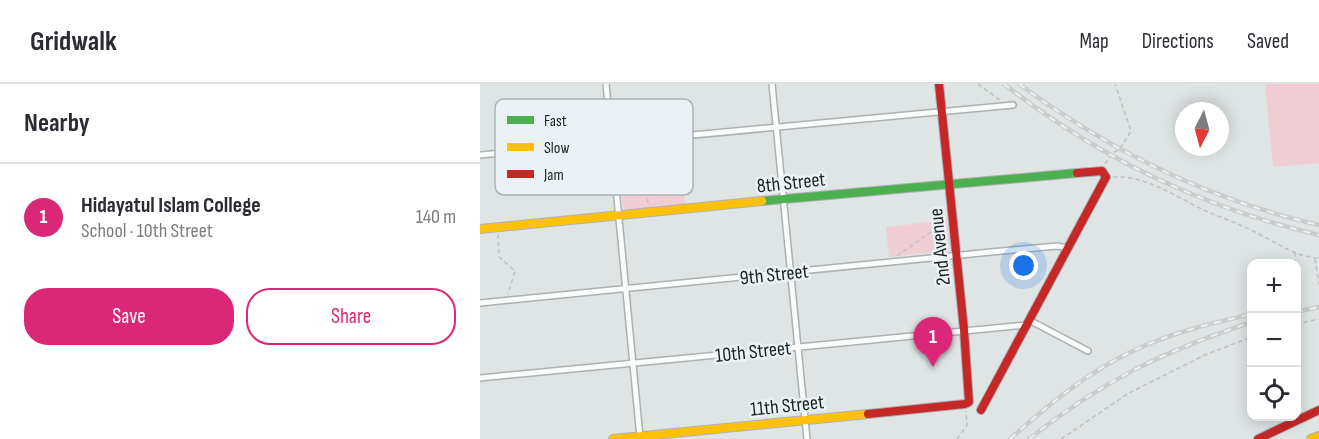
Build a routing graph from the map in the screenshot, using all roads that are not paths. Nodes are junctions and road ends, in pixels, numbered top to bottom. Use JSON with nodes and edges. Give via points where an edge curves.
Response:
{"nodes":[{"id":1,"x":606,"y":84,"type":"edge"},
{"id":2,"x":772,"y":84,"type":"edge"},
{"id":3,"x":939,"y":84,"type":"edge"},
{"id":4,"x":608,"y":99,"type":"edge"},
{"id":5,"x":1010,"y":105,"type":"road end"},
{"id":6,"x":942,"y":110,"type":"junction"},
{"id":7,"x":777,"y":126,"type":"junction"},
{"id":8,"x":693,"y":134,"type":"edge"},
{"id":9,"x":495,"y":154,"type":"edge"},
{"id":10,"x":480,"y":155,"type":"edge"},
{"id":11,"x":950,"y":183,"type":"junction"},
{"id":12,"x":617,"y":195,"type":"edge"},
{"id":13,"x":784,"y":199,"type":"junction"},
{"id":14,"x":619,"y":215,"type":"junction"},
{"id":15,"x":480,"y":229,"type":"edge"},
{"id":16,"x":1068,"y":248,"type":"junction"},
{"id":17,"x":957,"y":257,"type":"junction"},
{"id":18,"x":791,"y":273,"type":"junction"},
{"id":19,"x":625,"y":289,"type":"junction"},
{"id":20,"x":480,"y":303,"type":"edge"},
{"id":21,"x":1028,"y":322,"type":"junction"},
{"id":22,"x":964,"y":330,"type":"junction"},
{"id":23,"x":798,"y":346,"type":"junction"},
{"id":24,"x":1088,"y":351,"type":"dead end"},
{"id":25,"x":633,"y":363,"type":"junction"},
{"id":26,"x":480,"y":378,"type":"edge"},
{"id":27,"x":966,"y":406,"type":"joint"},
{"id":28,"x":981,"y":410,"type":"dead end"},
{"id":29,"x":1319,"y":410,"type":"edge"},
{"id":30,"x":805,"y":420,"type":"junction"},
{"id":31,"x":1319,"y":436,"type":"edge"},
{"id":32,"x":640,"y":438,"type":"edge"},
{"id":33,"x":613,"y":439,"type":"edge"},
{"id":34,"x":807,"y":439,"type":"edge"},
{"id":35,"x":1257,"y":439,"type":"edge"},
{"id":36,"x":1311,"y":439,"type":"edge"}],
"edges":[{"from":1,"to":4,"type":"street"},
{"from":2,"to":7,"type":"street"},
{"from":3,"to":6,"type":"main road","name":"2nd Avenue"},
{"from":5,"to":6,"type":"street"},
{"from":6,"to":7,"type":"street"},
{"from":6,"to":11,"type":"main road","name":"2nd Avenue"},
{"from":7,"to":8,"type":"street"},
{"from":7,"to":13,"type":"street"},
{"from":9,"to":10,"type":"street"},
{"from":11,"to":13,"type":"main road","name":"8th Street"},
{"from":11,"to":16,"type":"main road","name":"8th Street","via":[[1098,170],[1105,173]]},
{"from":11,"to":17,"type":"main road","name":"2nd Avenue"},
{"from":12,"to":14,"type":"street"},
{"from":13,"to":14,"type":"main road","name":"8th Street"},
{"from":13,"to":18,"type":"street"},
{"from":14,"to":15,"type":"main road","name":"8th Street"},
{"from":14,"to":19,"type":"street"},
{"from":16,"to":17,"type":"street","name":"9th Street"},
{"from":16,"to":21,"type":"main road"},
{"from":17,"to":18,"type":"street","name":"9th Street"},
{"from":17,"to":22,"type":"main road","name":"2nd Avenue"},
{"from":18,"to":19,"type":"street","name":"9th Street"},
{"from":18,"to":23,"type":"street"},
{"from":19,"to":20,"type":"street","name":"9th Street"},
{"from":19,"to":25,"type":"street"},
{"from":21,"to":22,"type":"street","name":"10th Street"},
{"from":21,"to":24,"type":"street"},
{"from":21,"to":28,"type":"main road"},
{"from":22,"to":23,"type":"street","name":"10th Street"},
{"from":22,"to":27,"type":"main road","name":"2nd Avenue","via":[[970,397]]},
{"from":23,"to":25,"type":"street","name":"10th Street"},
{"from":23,"to":30,"type":"street"},
{"from":25,"to":26,"type":"street","name":"10th Street"},
{"from":25,"to":32,"type":"street"},
{"from":27,"to":30,"type":"main road","name":"11th Street"},
{"from":29,"to":35,"type":"main road"},
{"from":30,"to":32,"type":"main road","name":"11th Street"},
{"from":30,"to":34,"type":"street"},
{"from":31,"to":36,"type":"main road"},
{"from":32,"to":33,"type":"main road","name":"11th Street"}]}
